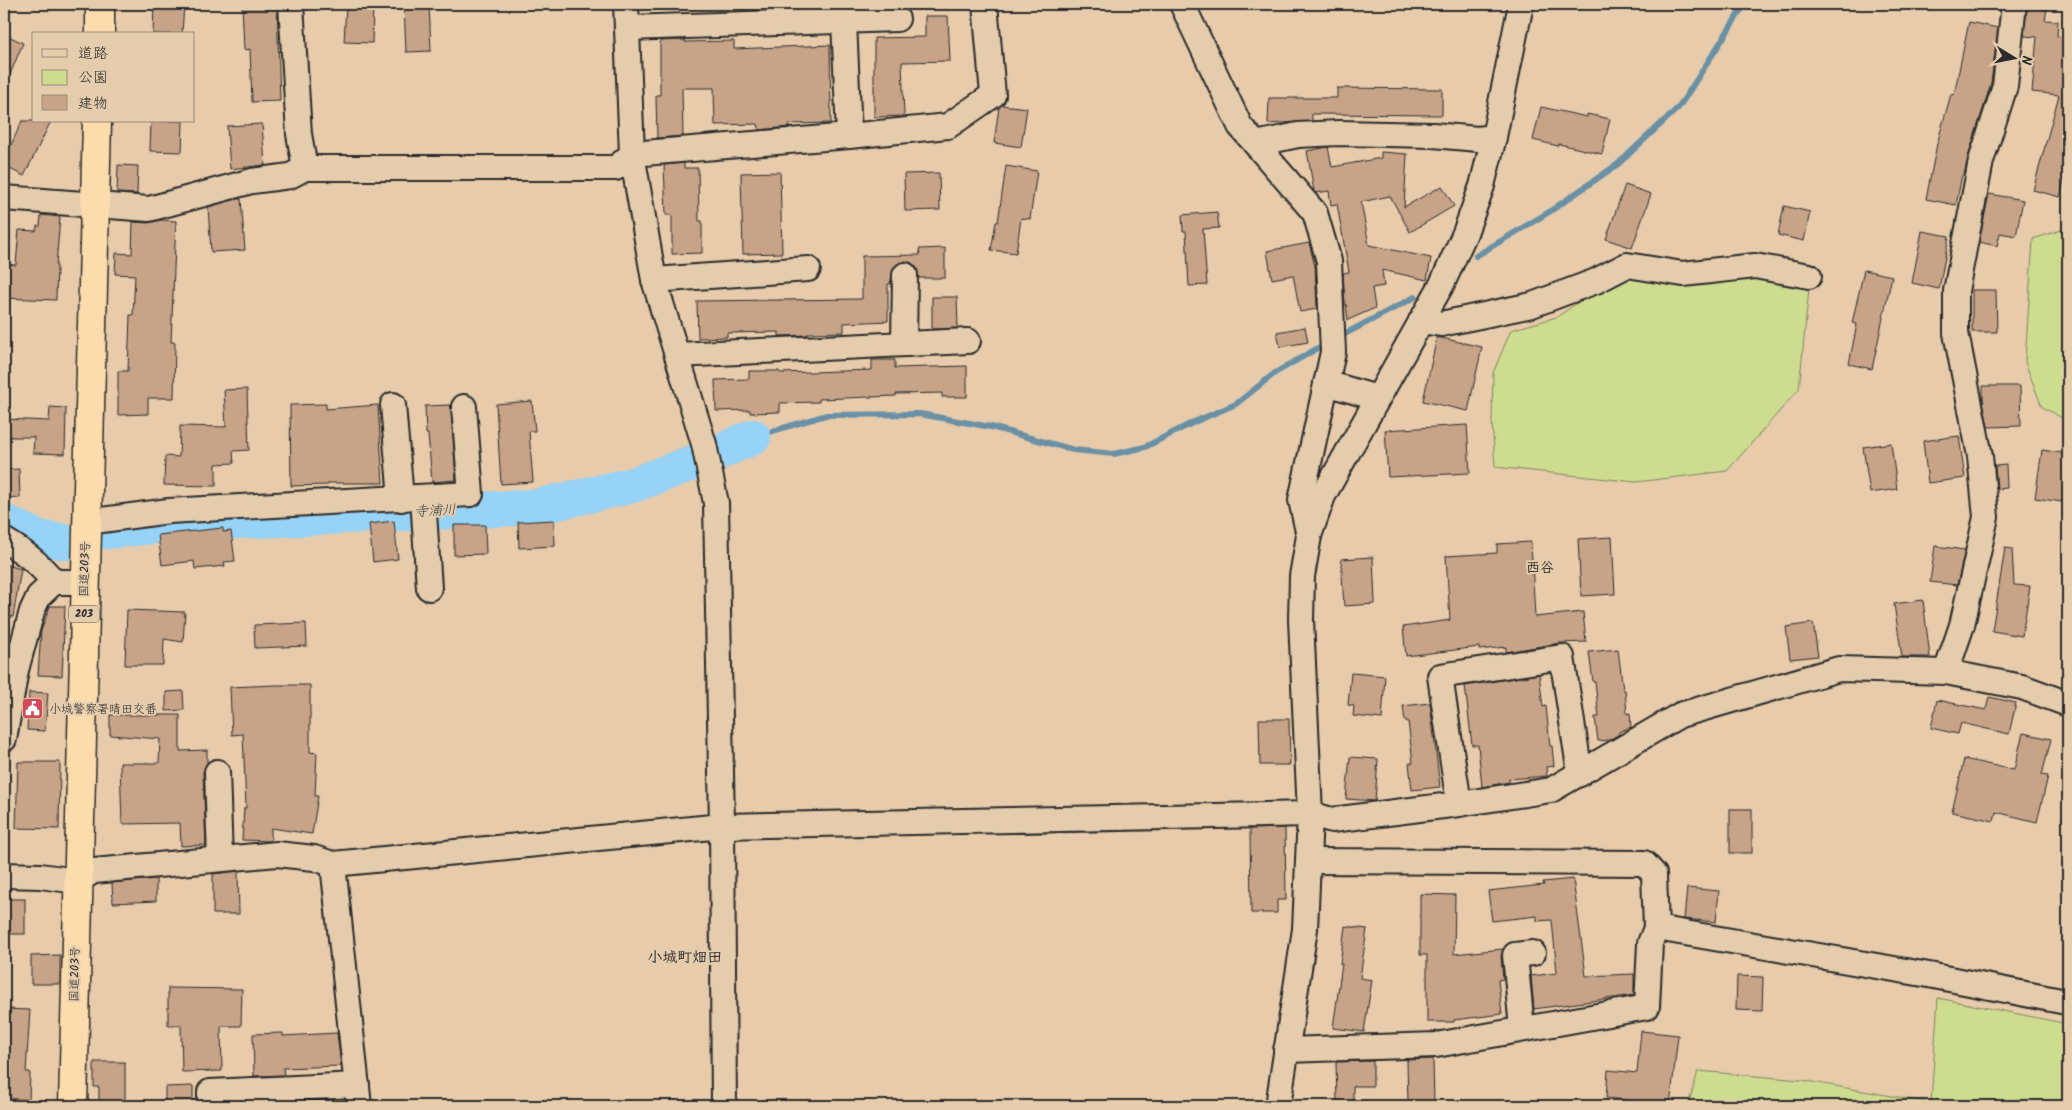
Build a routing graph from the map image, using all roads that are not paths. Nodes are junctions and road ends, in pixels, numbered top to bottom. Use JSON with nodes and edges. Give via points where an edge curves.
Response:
{"nodes":[{"id":1,"x":100,"y":4,"type":"edge"},
{"id":2,"x":291,"y":4,"type":"edge"},
{"id":3,"x":626,"y":4,"type":"edge"},
{"id":4,"x":984,"y":4,"type":"edge"},
{"id":5,"x":1182,"y":4,"type":"edge"},
{"id":6,"x":1521,"y":4,"type":"edge"},
{"id":7,"x":2014,"y":4,"type":"edge"},
{"id":8,"x":896,"y":19,"type":"dead end"},
{"id":9,"x":844,"y":21,"type":"junction"},
{"id":10,"x":627,"y":28,"type":"junction"},
{"id":11,"x":100,"y":32,"type":"edge"},
{"id":12,"x":97,"y":122,"type":"edge"},
{"id":13,"x":849,"y":136,"type":"junction"},
{"id":14,"x":1494,"y":137,"type":"junction"},
{"id":15,"x":1256,"y":144,"type":"junction"},
{"id":16,"x":632,"y":154,"type":"junction"},
{"id":17,"x":305,"y":168,"type":"junction"},
{"id":18,"x":4,"y":198,"type":"edge"},
{"id":19,"x":95,"y":204,"type":"junction"},
{"id":20,"x":808,"y":269,"type":"dead end"},
{"id":21,"x":905,"y":275,"type":"dead end"},
{"id":22,"x":1809,"y":276,"type":"dead end"},
{"id":23,"x":654,"y":280,"type":"junction"},
{"id":24,"x":1421,"y":321,"type":"junction"},
{"id":25,"x":968,"y":341,"type":"dead end"},
{"id":26,"x":904,"y":344,"type":"junction"},
{"id":27,"x":677,"y":355,"type":"junction"},
{"id":28,"x":1326,"y":383,"type":"junction"},
{"id":29,"x":1377,"y":398,"type":"junction"},
{"id":30,"x":393,"y":405,"type":"dead end"},
{"id":31,"x":464,"y":407,"type":"dead end"},
{"id":32,"x":412,"y":499,"type":"junction"},
{"id":33,"x":87,"y":522,"type":"junction"},
{"id":34,"x":1309,"y":536,"type":"junction"},
{"id":35,"x":4,"y":540,"type":"edge"},
{"id":36,"x":54,"y":582,"type":"junction"},
{"id":37,"x":85,"y":582,"type":"junction"},
{"id":38,"x":429,"y":588,"type":"dead end"},
{"id":39,"x":10,"y":670,"type":"edge"},
{"id":40,"x":1946,"y":672,"type":"junction"},
{"id":41,"x":2068,"y":704,"type":"edge"},
{"id":42,"x":4,"y":739,"type":"edge"},
{"id":43,"x":217,"y":772,"type":"dead end"},
{"id":44,"x":1580,"y":774,"type":"junction"},
{"id":45,"x":1459,"y":804,"type":"junction"},
{"id":46,"x":1310,"y":814,"type":"junction"},
{"id":47,"x":722,"y":826,"type":"junction"},
{"id":48,"x":220,"y":860,"type":"junction"},
{"id":49,"x":1308,"y":861,"type":"junction"},
{"id":50,"x":333,"y":864,"type":"junction"},
{"id":51,"x":4,"y":875,"type":"edge"},
{"id":52,"x":77,"y":882,"type":"junction"},
{"id":53,"x":1656,"y":928,"type":"junction"},
{"id":54,"x":1533,"y":953,"type":"dead end"},
{"id":55,"x":2066,"y":1002,"type":"dead end"},
{"id":56,"x":1522,"y":1029,"type":"junction"},
{"id":57,"x":1286,"y":1050,"type":"junction"},
{"id":58,"x":358,"y":1096,"type":"edge"},
{"id":59,"x":73,"y":1106,"type":"edge"},
{"id":60,"x":210,"y":1106,"type":"edge"},
{"id":61,"x":724,"y":1106,"type":"edge"},
{"id":62,"x":1278,"y":1106,"type":"edge"}],
"edges":[{"from":1,"to":11,"type":"highway"},
{"from":2,"to":17,"type":"street","via":[[299,134]]},
{"from":3,"to":10,"type":"street"},
{"from":4,"to":13,"type":"street","via":[[993,94],[948,126]]},
{"from":5,"to":15,"type":"street","via":[[1240,126]]},
{"from":6,"to":14,"type":"street"},
{"from":7,"to":40,"type":"street","via":[[2005,86],[1981,161],[1956,291],[1956,334],[1980,456],[1986,517],[1962,626]]},
{"from":8,"to":9,"type":"street"},
{"from":9,"to":10,"type":"street"},
{"from":9,"to":13,"type":"street"},
{"from":10,"to":16,"type":"street"},
{"from":12,"to":19,"type":"highway","name":"国道203号","number":"203"},
{"from":13,"to":16,"type":"street"},
{"from":14,"to":15,"type":"street","via":[[1340,133],[1298,135]]},
{"from":14,"to":24,"type":"street","via":[[1482,186],[1465,233]]},
{"from":15,"to":28,"type":"street","via":[[1315,213],[1329,261],[1333,341]]},
{"from":16,"to":17,"type":"street","via":[[616,168]]},
{"from":16,"to":23,"type":"street"},
{"from":17,"to":19,"type":"street","via":[[290,176],[252,181],[149,209]]},
{"from":18,"to":19,"type":"street"},
{"from":19,"to":33,"type":"highway","name":"国道203号","number":"203"},
{"from":20,"to":23,"type":"street"},
{"from":21,"to":26,"type":"street"},
{"from":22,"to":24,"type":"street","via":[[1755,266],[1683,274],[1626,265],[1596,281],[1532,305],[1441,324]]},
{"from":23,"to":27,"type":"street"},
{"from":24,"to":29,"type":"street"},
{"from":25,"to":26,"type":"street"},
{"from":26,"to":27,"type":"street"},
{"from":27,"to":47,"type":"street","via":[[704,444],[716,503]]},
{"from":28,"to":29,"type":"street"},
{"from":28,"to":34,"type":"street","via":[[1301,500]]},
{"from":29,"to":34,"type":"street","via":[[1323,496]]},
{"from":30,"to":32,"type":"street"},
{"from":31,"to":32,"type":"street","via":[[471,494]]},
{"from":32,"to":33,"type":"street","via":[[169,512]]},
{"from":32,"to":38,"type":"street"},
{"from":33,"to":37,"type":"highway","name":"国道203号","number":"203"},
{"from":34,"to":46,"type":"street","via":[[1302,576],[1301,620]]},
{"from":35,"to":36,"type":"street","via":[[27,553]]},
{"from":36,"to":37,"type":"street"},
{"from":36,"to":39,"type":"street","via":[[39,596]]},
{"from":37,"to":52,"type":"highway","name":"国道203号","number":"203"},
{"from":39,"to":42,"type":"street"},
{"from":40,"to":41,"type":"street","via":[[2022,687]]},
{"from":40,"to":44,"type":"street","via":[[1839,670],[1680,715]]},
{"from":43,"to":48,"type":"street"},
{"from":44,"to":45,"type":"street","via":[[1551,790]]},
{"from":44,"to":45,"type":"street","via":[[1562,657],[1440,676]]},
{"from":45,"to":46,"type":"street","via":[[1332,820]]},
{"from":46,"to":47,"type":"street"},
{"from":46,"to":49,"type":"street"},
{"from":47,"to":50,"type":"street"},
{"from":47,"to":61,"type":"street"},
{"from":48,"to":50,"type":"street","via":[[277,854],[314,858]]},
{"from":48,"to":52,"type":"street","via":[[94,871]]},
{"from":49,"to":53,"type":"street","via":[[1644,863],[1654,874]]},
{"from":49,"to":57,"type":"street","via":[[1304,929]]},
{"from":50,"to":58,"type":"street"},
{"from":51,"to":52,"type":"street"},
{"from":52,"to":59,"type":"highway","name":"国道203号","number":"203"},
{"from":53,"to":55,"type":"street"},
{"from":53,"to":56,"type":"street","via":[[1650,943],[1647,1007]]},
{"from":54,"to":56,"type":"street","via":[[1515,955]]},
{"from":56,"to":57,"type":"street","via":[[1436,1045]]},
{"from":57,"to":62,"type":"street"},
{"from":58,"to":60,"type":"street","via":[[210,1092]]}]}
